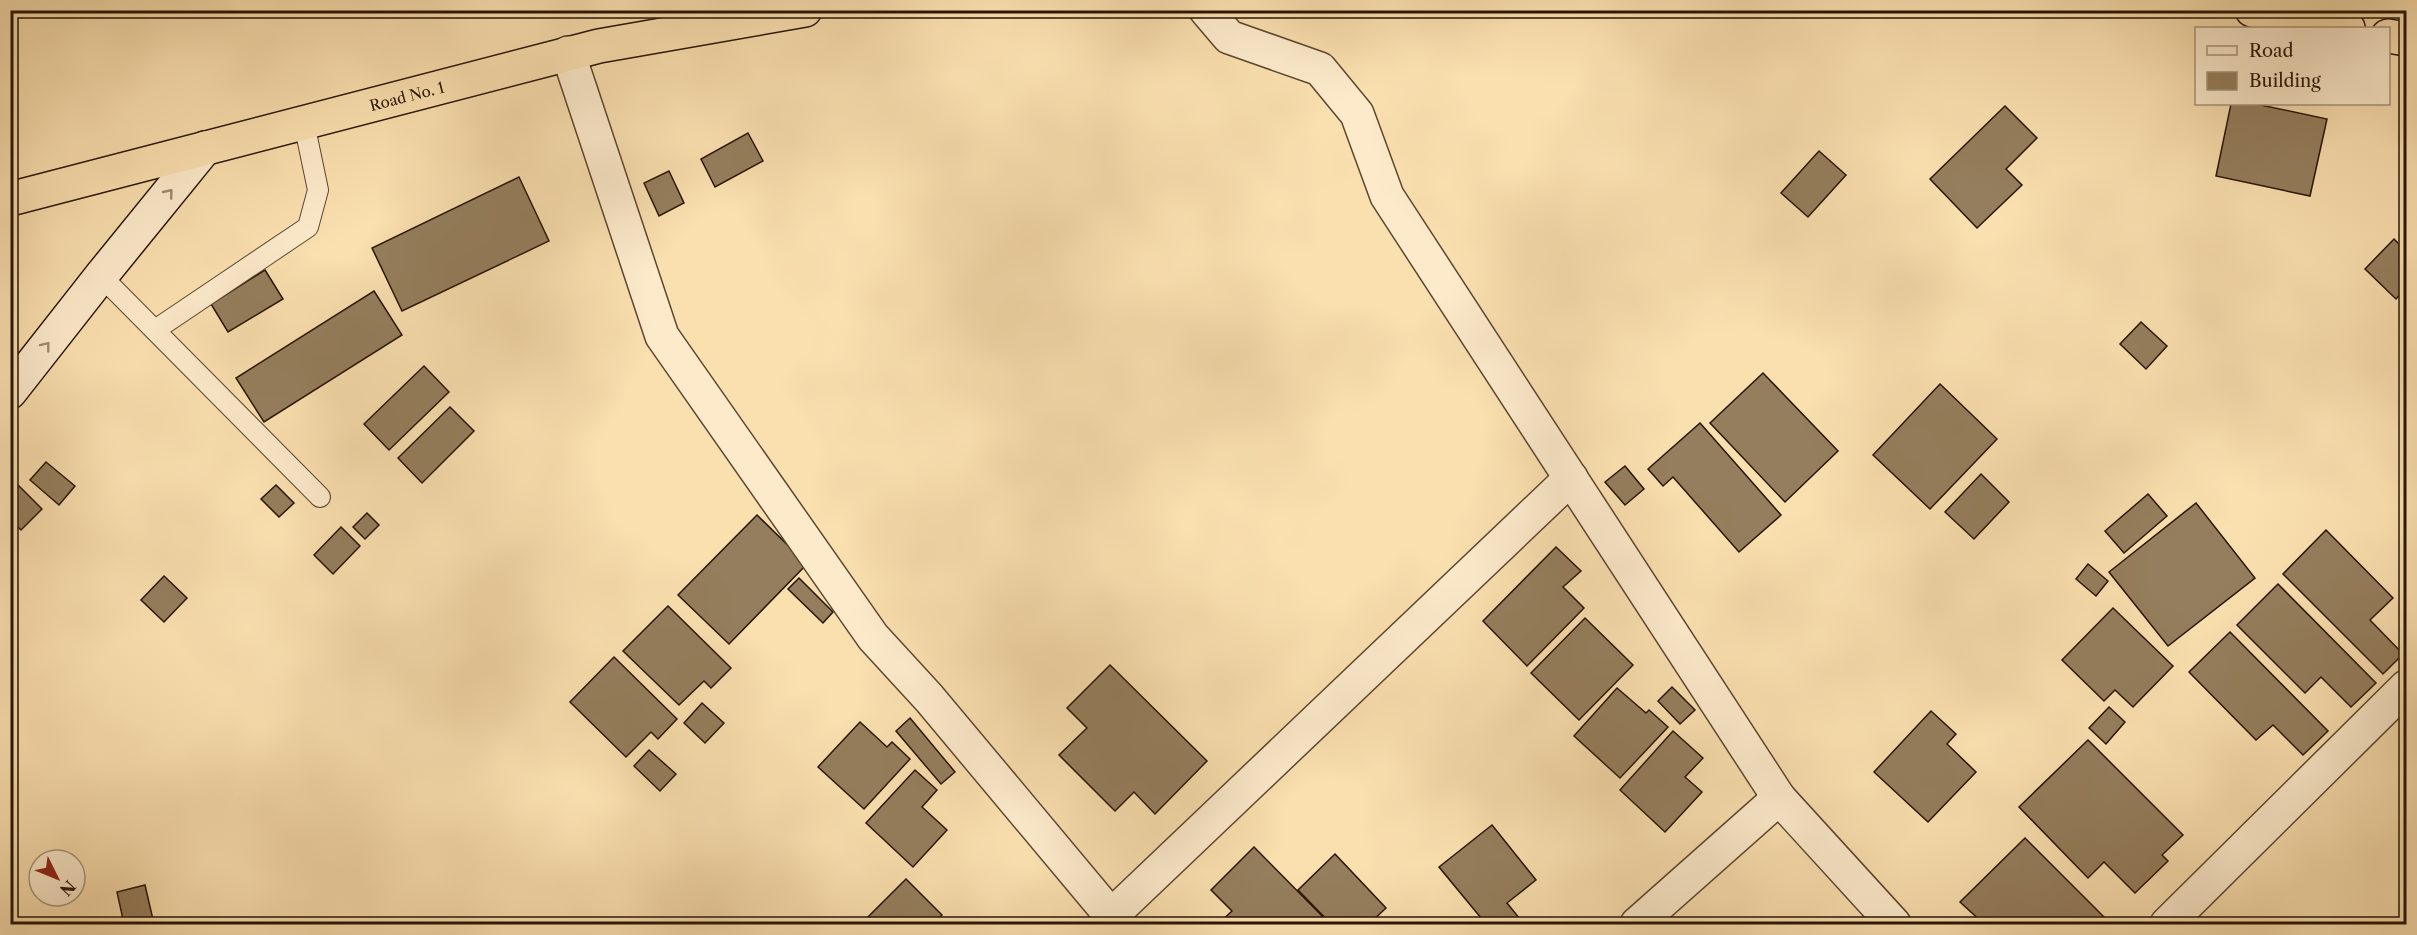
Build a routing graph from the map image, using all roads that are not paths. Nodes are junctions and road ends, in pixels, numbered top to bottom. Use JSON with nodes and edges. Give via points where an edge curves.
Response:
{"nodes":[{"id":1,"x":805,"y":10,"type":"edge"},
{"id":2,"x":1206,"y":10,"type":"edge"},
{"id":3,"x":2252,"y":10,"type":"edge"},
{"id":4,"x":2343,"y":27,"type":"edge"},
{"id":5,"x":2390,"y":36,"type":"edge"},
{"id":6,"x":2406,"y":39,"type":"edge"},
{"id":7,"x":568,"y":53,"type":"junction"},
{"id":8,"x":304,"y":123,"type":"junction"},
{"id":9,"x":206,"y":148,"type":"junction"},
{"id":10,"x":10,"y":199,"type":"edge"},
{"id":11,"x":101,"y":276,"type":"junction"},
{"id":12,"x":155,"y":330,"type":"junction"},
{"id":13,"x":10,"y":392,"type":"edge"},
{"id":14,"x":1571,"y":478,"type":"junction"},
{"id":15,"x":320,"y":497,"type":"dead end"},
{"id":16,"x":2406,"y":687,"type":"edge"},
{"id":17,"x":1779,"y":798,"type":"junction"},
{"id":18,"x":1115,"y":920,"type":"edge"},
{"id":19,"x":1636,"y":924,"type":"edge"},
{"id":20,"x":1894,"y":924,"type":"edge"},
{"id":21,"x":2167,"y":924,"type":"edge"}],
"edges":[{"from":1,"to":7,"type":"highway","name":"Road No. 1"},
{"from":2,"to":14,"type":"street","via":[[1229,37],[1320,69],[1357,114],[1386,196]]},
{"from":3,"to":4,"type":"highway"},
{"from":5,"to":6,"type":"highway"},
{"from":7,"to":8,"type":"highway","name":"Road No. 1"},
{"from":7,"to":18,"type":"street","via":[[662,336],[873,637]]},
{"from":8,"to":9,"type":"highway","name":"Road No. 1"},
{"from":8,"to":12,"type":"lane","via":[[318,190],[308,227]]},
{"from":9,"to":10,"type":"highway","name":"Road No. 1"},
{"from":11,"to":9,"type":"street","one_way":true},
{"from":11,"to":12,"type":"lane"},
{"from":13,"to":11,"type":"street","one_way":true},
{"from":12,"to":15,"type":"lane"},
{"from":14,"to":17,"type":"street"},
{"from":14,"to":18,"type":"street"},
{"from":16,"to":21,"type":"street"},
{"from":17,"to":19,"type":"street"},
{"from":17,"to":20,"type":"street"}]}
